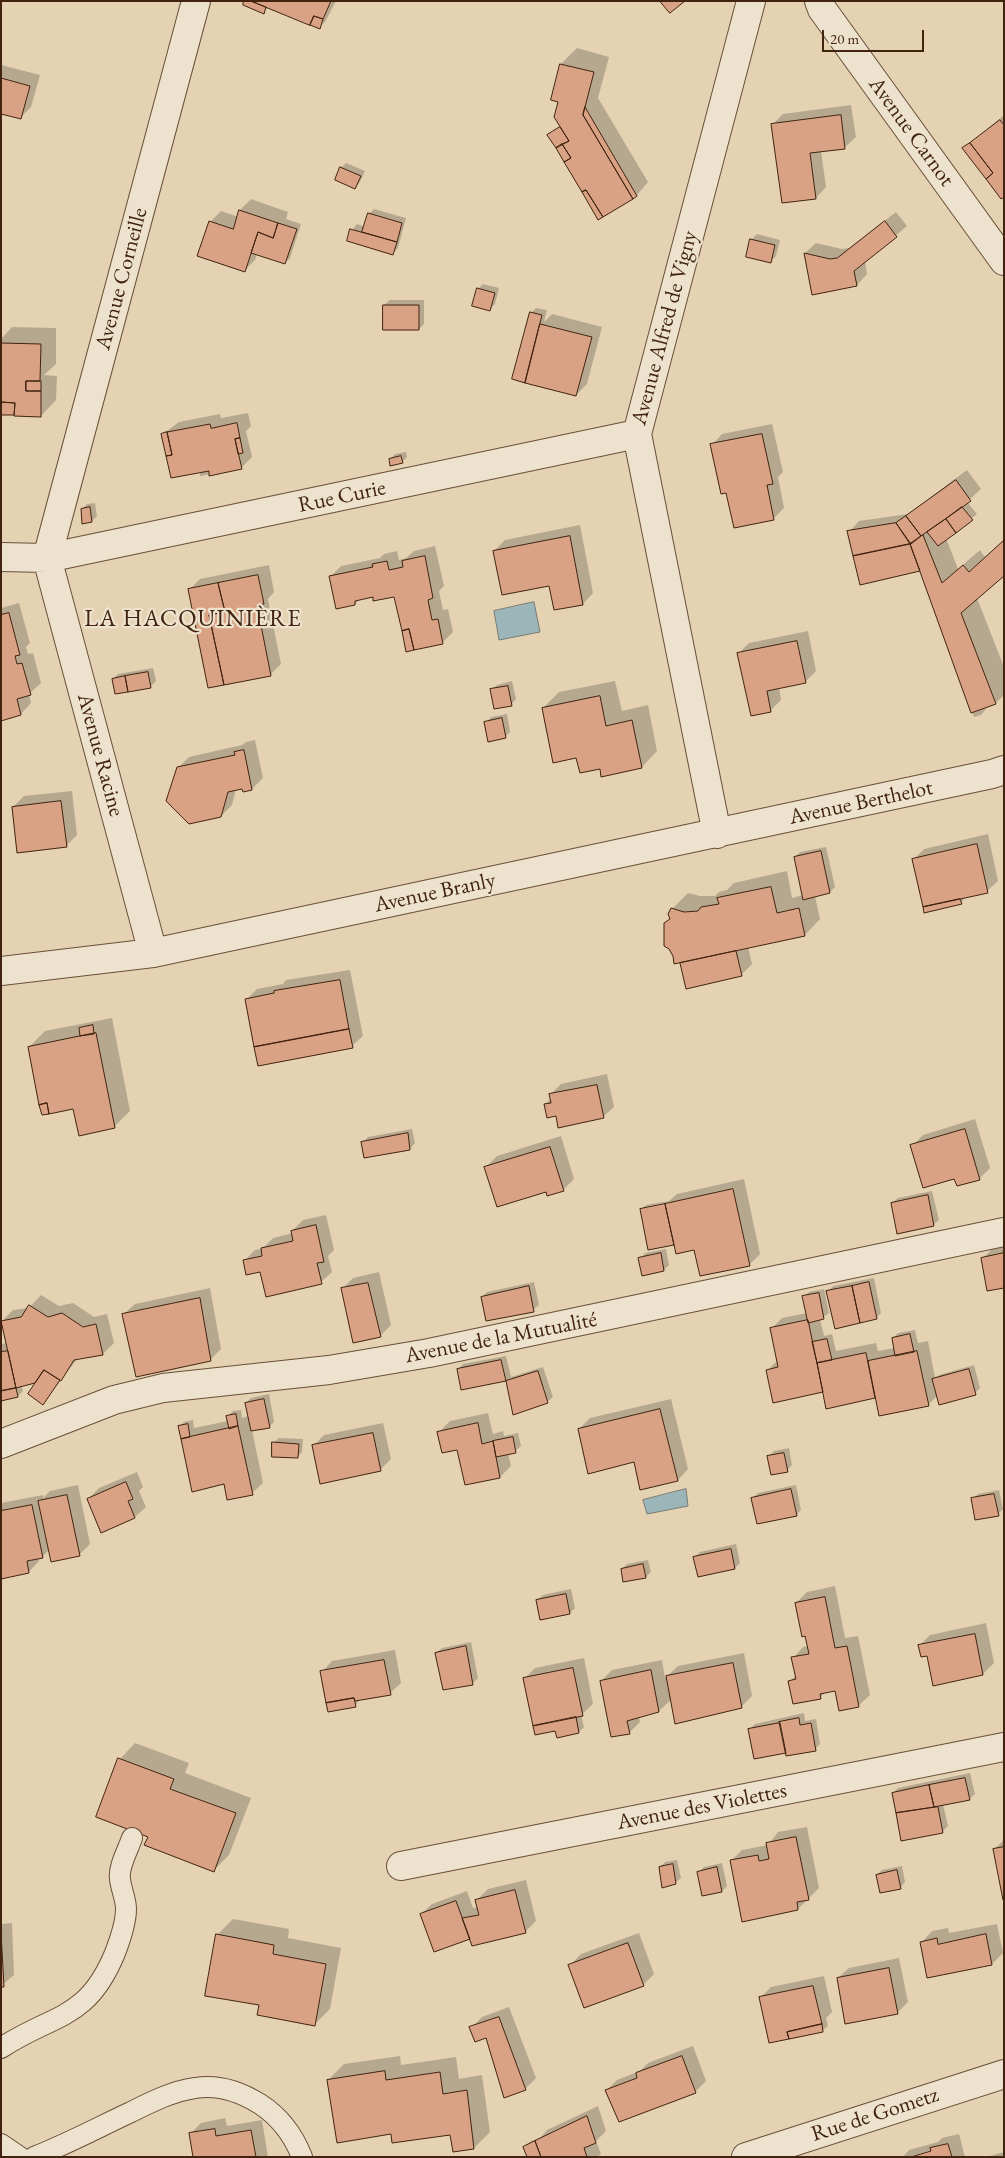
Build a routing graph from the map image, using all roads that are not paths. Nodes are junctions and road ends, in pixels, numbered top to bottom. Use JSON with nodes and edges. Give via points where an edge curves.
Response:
{"nodes":[{"id":1,"x":196,"y":1,"type":"edge"},
{"id":2,"x":751,"y":1,"type":"edge"},
{"id":3,"x":819,"y":1,"type":"edge"},
{"id":4,"x":1004,"y":261,"type":"edge"},
{"id":5,"x":636,"y":434,"type":"junction"},
{"id":6,"x":1,"y":557,"type":"edge"},
{"id":7,"x":47,"y":558,"type":"junction"},
{"id":8,"x":1004,"y":770,"type":"edge"},
{"id":9,"x":717,"y":834,"type":"junction"},
{"id":10,"x":153,"y":953,"type":"junction"},
{"id":11,"x":1,"y":971,"type":"edge"},
{"id":12,"x":1004,"y":1232,"type":"edge"},
{"id":13,"x":1,"y":1444,"type":"edge"},
{"id":14,"x":1004,"y":1747,"type":"edge"},
{"id":15,"x":132,"y":1838,"type":"dead end"},
{"id":16,"x":401,"y":1866,"type":"dead end"},
{"id":17,"x":1,"y":2048,"type":"edge"},
{"id":18,"x":1002,"y":2082,"type":"edge"},
{"id":19,"x":1,"y":2144,"type":"edge"},
{"id":20,"x":20,"y":2157,"type":"edge"},
{"id":21,"x":34,"y":2157,"type":"edge"},
{"id":22,"x":302,"y":2157,"type":"edge"},
{"id":23,"x":746,"y":2157,"type":"edge"}],
"edges":[{"from":1,"to":7,"type":"street","name":"Avenue Corneille"},
{"from":2,"to":5,"type":"street","name":"Avenue Alfred de Vigny"},
{"from":3,"to":4,"type":"street","name":"Avenue Carnot"},
{"from":5,"to":7,"type":"street","name":"Rue Curie"},
{"from":5,"to":9,"type":"street","name":"Avenue Alfred de Vigny"},
{"from":6,"to":7,"type":"street","name":"Rue Curie"},
{"from":7,"to":10,"type":"street","name":"Avenue Racine"},
{"from":8,"to":9,"type":"street","name":"Avenue Berthelot"},
{"from":9,"to":10,"type":"street","name":"Avenue Branly"},
{"from":10,"to":11,"type":"street","name":"Avenue Branly"},
{"from":12,"to":13,"type":"street","name":"Avenue de la Mutualité","via":[[429,1353],[329,1370],[163,1388],[114,1400]]},
{"from":14,"to":16,"type":"street","name":"Avenue des Violettes"},
{"from":15,"to":17,"type":"lane","via":[[119,1876],[126,1909],[120,1940],[96,1989],[72,2011]]},
{"from":18,"to":23,"type":"street","name":"Rue de Gometz"},
{"from":19,"to":20,"type":"lane"},
{"from":21,"to":22,"type":"lane","via":[[154,2101],[196,2088],[215,2088],[247,2096],[271,2111],[289,2131]]}]}
